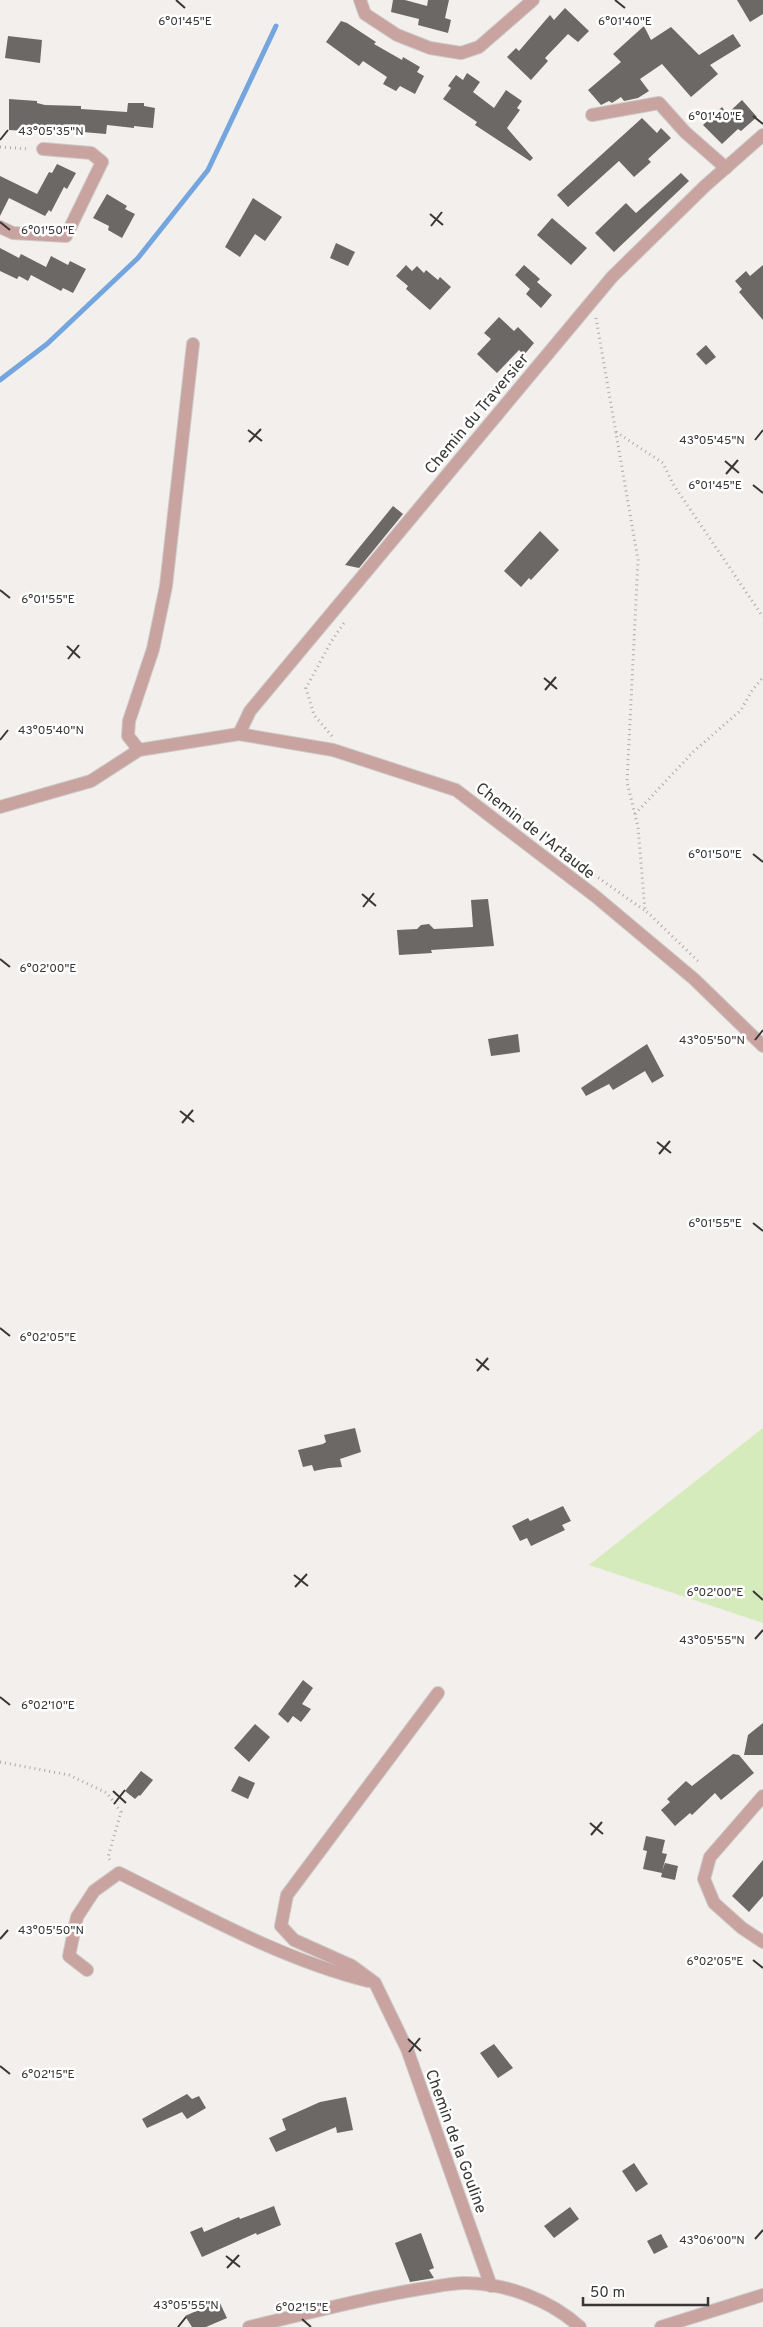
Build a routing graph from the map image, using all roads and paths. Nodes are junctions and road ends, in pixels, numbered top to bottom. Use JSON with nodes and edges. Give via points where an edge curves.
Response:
{"nodes":[{"id":1,"x":360,"y":0,"type":"edge"},
{"id":2,"x":533,"y":0,"type":"edge"},
{"id":3,"x":592,"y":115,"type":"dead end"},
{"id":4,"x":760,"y":142,"type":"edge"},
{"id":5,"x":0,"y":147,"type":"edge"},
{"id":6,"x":43,"y":149,"type":"joint"},
{"id":7,"x":726,"y":168,"type":"junction"},
{"id":8,"x":0,"y":227,"type":"edge"},
{"id":9,"x":593,"y":299,"type":"junction"},
{"id":10,"x":193,"y":344,"type":"dead end"},
{"id":11,"x":616,"y":432,"type":"junction"},
{"id":12,"x":763,"y":617,"type":"edge"},
{"id":13,"x":348,"y":618,"type":"dead end"},
{"id":14,"x":763,"y":677,"type":"edge"},
{"id":15,"x":240,"y":734,"type":"junction"},
{"id":16,"x":336,"y":740,"type":"dead end"},
{"id":17,"x":139,"y":750,"type":"junction"},
{"id":18,"x":0,"y":807,"type":"edge"},
{"id":19,"x":506,"y":808,"type":"dead end"},
{"id":20,"x":635,"y":814,"type":"junction"},
{"id":21,"x":539,"y":835,"type":"dead end"},
{"id":22,"x":578,"y":864,"type":"dead end"},
{"id":23,"x":645,"y":910,"type":"junction"},
{"id":24,"x":706,"y":969,"type":"dead end"},
{"id":25,"x":763,"y":1046,"type":"edge"},
{"id":26,"x":438,"y":1693,"type":"dead end"},
{"id":27,"x":0,"y":1762,"type":"edge"},
{"id":28,"x":763,"y":1796,"type":"edge"},
{"id":29,"x":119,"y":1873,"type":"junction"},
{"id":30,"x":763,"y":1942,"type":"edge"},
{"id":31,"x":87,"y":1970,"type":"dead end"},
{"id":32,"x":375,"y":1983,"type":"junction"},
{"id":33,"x":491,"y":2286,"type":"junction"},
{"id":34,"x":763,"y":2295,"type":"edge"},
{"id":35,"x":248,"y":2327,"type":"edge"},
{"id":36,"x":580,"y":2327,"type":"edge"},
{"id":37,"x":661,"y":2327,"type":"edge"}],
"edges":[{"from":1,"to":2,"type":"street","via":[[365,14],[397,35],[430,48],[461,53],[479,47]]},
{"from":3,"to":7,"type":"street","via":[[659,103],[685,132]]},
{"from":4,"to":7,"type":"street","name":"Chemin du Traversier"},
{"from":5,"to":6,"type":"path"},
{"from":6,"to":8,"type":"street","via":[[91,154],[102,162],[66,236],[13,233]]},
{"from":7,"to":9,"type":"street","name":"Chemin du Traversier"},
{"from":9,"to":11,"type":"path"},
{"from":9,"to":15,"type":"street","name":"Chemin du Traversier","via":[[250,711]]},
{"from":10,"to":17,"type":"street","via":[[166,586],[152,649],[129,721],[128,736]]},
{"from":11,"to":12,"type":"path","via":[[663,463],[673,484]]},
{"from":11,"to":20,"type":"path","via":[[638,560],[627,782]]},
{"from":13,"to":16,"type":"path","via":[[306,688],[314,716]]},
{"from":14,"to":20,"type":"path","via":[[741,710],[693,752]]},
{"from":15,"to":17,"type":"street","name":"Chemin de l'Artaude"},
{"from":15,"to":25,"type":"street","name":"Chemin de l'Artaude","via":[[333,750],[456,790],[595,896],[694,979]]},
{"from":17,"to":18,"type":"street","via":[[91,781]]},
{"from":19,"to":21,"type":"path","via":[[530,823]]},
{"from":20,"to":23,"type":"path"},
{"from":22,"to":23,"type":"path"},
{"from":23,"to":24,"type":"path"},
{"from":26,"to":32,"type":"street","via":[[287,1895],[282,1926],[294,1940],[352,1966]]},
{"from":27,"to":29,"type":"path","via":[[69,1775],[107,1794],[121,1812],[108,1858]]},
{"from":28,"to":30,"type":"street","via":[[710,1857],[704,1879],[714,1903]]},
{"from":29,"to":31,"type":"street","via":[[94,1891],[77,1918],[69,1956]]},
{"from":29,"to":32,"type":"street","via":[[258,1942],[339,1974]]},
{"from":32,"to":33,"type":"street","name":"Chemin de la Gouline","via":[[407,2049]]},
{"from":33,"to":35,"type":"street","via":[[465,2282],[383,2295]]},
{"from":33,"to":36,"type":"street","via":[[522,2293],[553,2306]]},
{"from":34,"to":37,"type":"street"}]}
